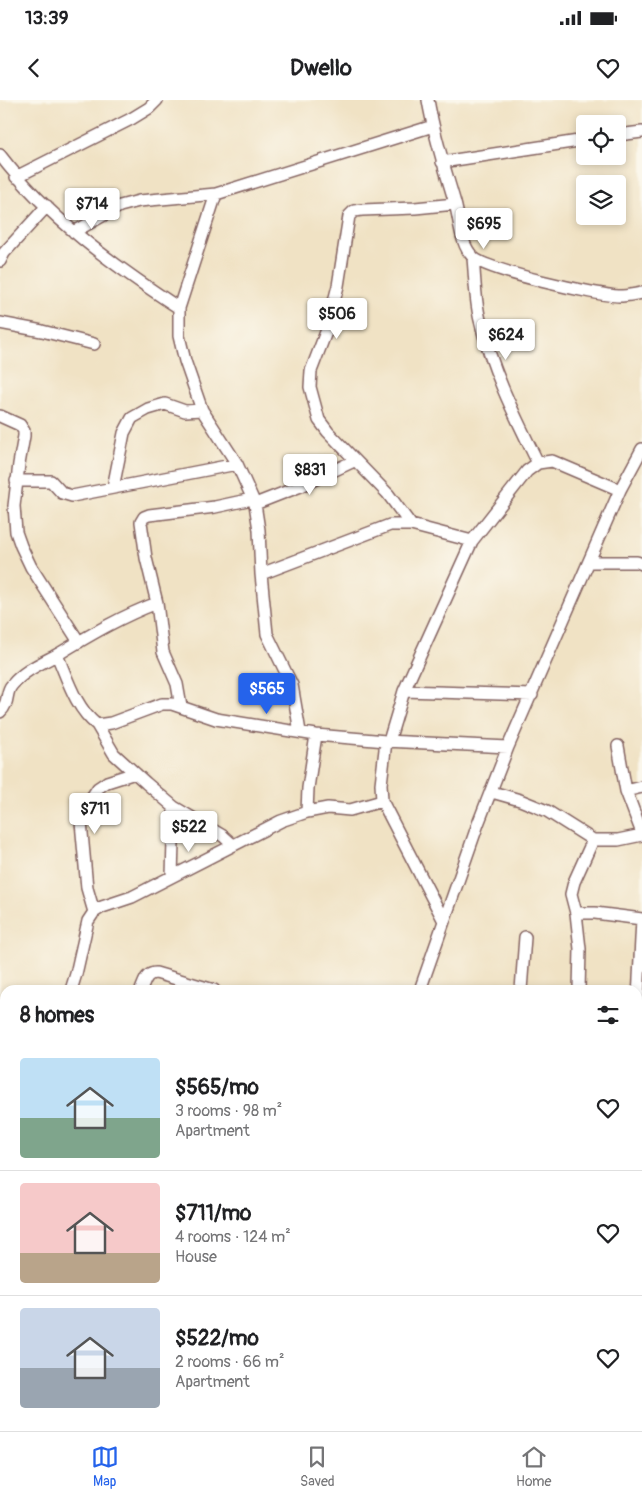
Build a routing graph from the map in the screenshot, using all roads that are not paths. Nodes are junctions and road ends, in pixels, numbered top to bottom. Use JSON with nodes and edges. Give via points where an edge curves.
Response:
{"nodes":[{"id":1,"x":156,"y":100,"type":"edge"},
{"id":2,"x":428,"y":100,"type":"edge"},
{"id":3,"x":432,"y":126,"type":"junction"},
{"id":4,"x":642,"y":132,"type":"edge"},
{"id":5,"x":626,"y":134,"type":"edge"},
{"id":6,"x":576,"y":141,"type":"edge"},
{"id":7,"x":0,"y":155,"type":"edge"},
{"id":8,"x":442,"y":162,"type":"junction"},
{"id":9,"x":16,"y":177,"type":"junction"},
{"id":10,"x":216,"y":194,"type":"junction"},
{"id":11,"x":455,"y":204,"type":"junction"},
{"id":12,"x":47,"y":206,"type":"junction"},
{"id":13,"x":74,"y":232,"type":"junction"},
{"id":14,"x":473,"y":258,"type":"junction"},
{"id":15,"x":0,"y":261,"type":"edge"},
{"id":16,"x":642,"y":292,"type":"edge"},
{"id":17,"x":178,"y":308,"type":"junction"},
{"id":18,"x":0,"y":323,"type":"edge"},
{"id":19,"x":94,"y":344,"type":"dead end"},
{"id":20,"x":202,"y":410,"type":"junction"},
{"id":21,"x":0,"y":416,"type":"edge"},
{"id":22,"x":642,"y":449,"type":"edge"},
{"id":23,"x":354,"y":461,"type":"junction"},
{"id":24,"x":538,"y":463,"type":"junction"},
{"id":25,"x":238,"y":464,"type":"junction"},
{"id":26,"x":16,"y":481,"type":"junction"},
{"id":27,"x":113,"y":488,"type":"junction"},
{"id":28,"x":620,"y":490,"type":"junction"},
{"id":29,"x":253,"y":502,"type":"junction"},
{"id":30,"x":411,"y":525,"type":"junction"},
{"id":31,"x":472,"y":541,"type":"junction"},
{"id":32,"x":589,"y":562,"type":"junction"},
{"id":33,"x":642,"y":564,"type":"edge"},
{"id":34,"x":261,"y":574,"type":"junction"},
{"id":35,"x":157,"y":603,"type":"junction"},
{"id":36,"x":79,"y":642,"type":"junction"},
{"id":37,"x":57,"y":654,"type":"junction"},
{"id":38,"x":404,"y":691,"type":"junction"},
{"id":39,"x":4,"y":694,"type":"edge"},
{"id":40,"x":532,"y":695,"type":"junction"},
{"id":41,"x":181,"y":707,"type":"junction"},
{"id":42,"x":0,"y":712,"type":"edge"},
{"id":43,"x":97,"y":725,"type":"junction"},
{"id":44,"x":300,"y":732,"type":"junction"},
{"id":45,"x":316,"y":735,"type":"junction"},
{"id":46,"x":388,"y":741,"type":"junction"},
{"id":47,"x":618,"y":746,"type":"dead end"},
{"id":48,"x":508,"y":747,"type":"junction"},
{"id":49,"x":135,"y":773,"type":"junction"},
{"id":50,"x":642,"y":787,"type":"edge"},
{"id":51,"x":626,"y":791,"type":"junction"},
{"id":52,"x":492,"y":792,"type":"junction"},
{"id":53,"x":382,"y":801,"type":"junction"},
{"id":54,"x":174,"y":807,"type":"junction"},
{"id":55,"x":307,"y":812,"type":"junction"},
{"id":56,"x":642,"y":834,"type":"edge"},
{"id":57,"x":593,"y":840,"type":"junction"},
{"id":58,"x":233,"y":845,"type":"junction"},
{"id":59,"x":172,"y":876,"type":"junction"},
{"id":60,"x":94,"y":912,"type":"junction"},
{"id":61,"x":576,"y":913,"type":"junction"},
{"id":62,"x":642,"y":919,"type":"edge"},
{"id":63,"x":444,"y":922,"type":"junction"},
{"id":64,"x":525,"y":937,"type":"dead end"},
{"id":65,"x":73,"y":985,"type":"edge"},
{"id":66,"x":143,"y":985,"type":"edge"},
{"id":67,"x":197,"y":985,"type":"edge"},
{"id":68,"x":422,"y":985,"type":"edge"},
{"id":69,"x":521,"y":985,"type":"edge"},
{"id":70,"x":579,"y":985,"type":"edge"},
{"id":71,"x":639,"y":985,"type":"edge"}],
"edges":[{"from":1,"to":9,"type":"street","via":[[132,119]]},
{"from":2,"to":3,"type":"street"},
{"from":3,"to":8,"type":"street"},
{"from":3,"to":10,"type":"street"},
{"from":4,"to":5,"type":"street"},
{"from":6,"to":8,"type":"street"},
{"from":7,"to":9,"type":"street"},
{"from":8,"to":11,"type":"street"},
{"from":9,"to":12,"type":"street"},
{"from":10,"to":13,"type":"street","via":[[139,201],[120,206]]},
{"from":10,"to":17,"type":"street"},
{"from":11,"to":14,"type":"street","via":[[465,245]]},
{"from":11,"to":23,"type":"street","via":[[362,210],[349,216],[338,286],[311,371],[310,387],[319,420]]},
{"from":12,"to":13,"type":"street"},
{"from":12,"to":15,"type":"street"},
{"from":13,"to":17,"type":"street"},
{"from":14,"to":16,"type":"street","via":[[484,265],[531,279],[592,293],[620,296]]},
{"from":14,"to":24,"type":"street","via":[[480,319],[495,372]]},
{"from":17,"to":20,"type":"street","via":[[179,336]]},
{"from":18,"to":19,"type":"street"},
{"from":20,"to":25,"type":"street"},
{"from":20,"to":27,"type":"street","via":[[185,411],[165,404],[132,418],[124,433]]},
{"from":21,"to":26,"type":"street","via":[[20,425],[24,431]]},
{"from":22,"to":28,"type":"street"},
{"from":23,"to":29,"type":"street","via":[[301,486]]},
{"from":23,"to":30,"type":"street","via":[[388,494]]},
{"from":24,"to":28,"type":"street","via":[[552,461]]},
{"from":24,"to":31,"type":"street"},
{"from":25,"to":27,"type":"street"},
{"from":25,"to":29,"type":"street"},
{"from":26,"to":27,"type":"street","via":[[51,481],[62,493],[72,496]]},
{"from":26,"to":36,"type":"street","via":[[16,532],[21,546],[31,568]]},
{"from":28,"to":32,"type":"street"},
{"from":29,"to":34,"type":"street","via":[[259,530]]},
{"from":29,"to":35,"type":"street","via":[[144,517],[141,522],[146,558]]},
{"from":30,"to":31,"type":"street"},
{"from":30,"to":34,"type":"street","via":[[382,527]]},
{"from":31,"to":38,"type":"street"},
{"from":32,"to":33,"type":"street"},
{"from":32,"to":40,"type":"street"},
{"from":34,"to":44,"type":"street","via":[[268,634],[292,685]]},
{"from":35,"to":36,"type":"street","via":[[123,617]]},
{"from":35,"to":41,"type":"street","via":[[163,652],[178,684]]},
{"from":36,"to":37,"type":"street"},
{"from":37,"to":39,"type":"street","via":[[23,674]]},
{"from":37,"to":43,"type":"street","via":[[78,702]]},
{"from":38,"to":40,"type":"street"},
{"from":38,"to":46,"type":"street"},
{"from":39,"to":42,"type":"street","via":[[7,702]]},
{"from":40,"to":48,"type":"street"},
{"from":41,"to":43,"type":"street","via":[[162,704]]},
{"from":41,"to":44,"type":"street","via":[[216,719]]},
{"from":43,"to":49,"type":"street","via":[[114,754]]},
{"from":44,"to":45,"type":"street"},
{"from":45,"to":46,"type":"street"},
{"from":45,"to":55,"type":"street"},
{"from":46,"to":48,"type":"street"},
{"from":46,"to":53,"type":"street"},
{"from":47,"to":51,"type":"street"},
{"from":48,"to":52,"type":"street"},
{"from":49,"to":54,"type":"street"},
{"from":49,"to":60,"type":"street","via":[[98,788],[81,822],[87,888]]},
{"from":50,"to":51,"type":"street"},
{"from":51,"to":56,"type":"street"},
{"from":52,"to":57,"type":"street","via":[[547,811]]},
{"from":52,"to":63,"type":"street"},
{"from":53,"to":55,"type":"street","via":[[350,810],[328,808]]},
{"from":53,"to":63,"type":"street"},
{"from":54,"to":58,"type":"street","via":[[224,836]]},
{"from":54,"to":59,"type":"street"},
{"from":55,"to":58,"type":"street"},
{"from":56,"to":57,"type":"street","via":[[618,840]]},
{"from":57,"to":61,"type":"street","via":[[571,894]]},
{"from":58,"to":59,"type":"street"},
{"from":59,"to":60,"type":"street"},
{"from":60,"to":65,"type":"street","via":[[88,921]]},
{"from":61,"to":62,"type":"street"},
{"from":61,"to":70,"type":"street"},
{"from":62,"to":71,"type":"street"},
{"from":63,"to":68,"type":"street"},
{"from":64,"to":69,"type":"street"},
{"from":66,"to":67,"type":"street","via":[[146,977],[156,973]]}]}
